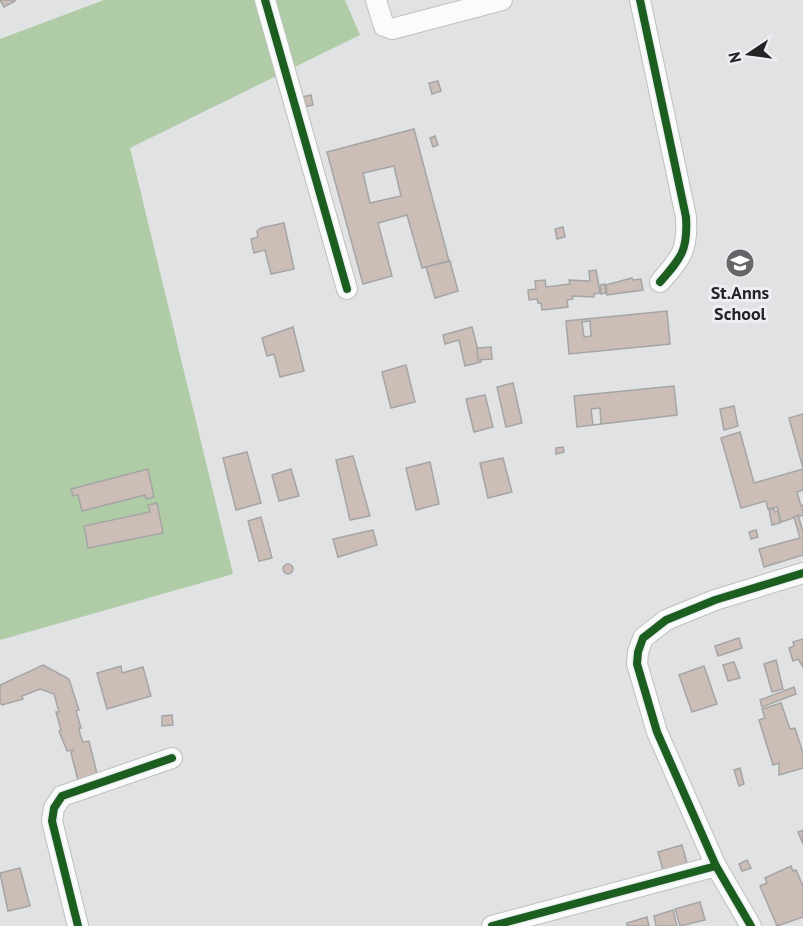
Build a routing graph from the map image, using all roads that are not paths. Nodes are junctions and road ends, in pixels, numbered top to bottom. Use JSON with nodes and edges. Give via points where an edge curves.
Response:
{"nodes":[{"id":1,"x":265,"y":0,"type":"edge"},
{"id":2,"x":376,"y":0,"type":"edge"},
{"id":3,"x":502,"y":0,"type":"edge"},
{"id":4,"x":640,"y":0,"type":"edge"},
{"id":5,"x":660,"y":282,"type":"dead end"},
{"id":6,"x":347,"y":289,"type":"dead end"},
{"id":7,"x":803,"y":573,"type":"edge"},
{"id":8,"x":172,"y":758,"type":"dead end"},
{"id":9,"x":716,"y":866,"type":"junction"},
{"id":10,"x":78,"y":926,"type":"edge"},
{"id":11,"x":492,"y":926,"type":"edge"},
{"id":12,"x":751,"y":926,"type":"edge"}],
"edges":[{"from":1,"to":6,"type":"street"},
{"from":2,"to":3,"type":"street","via":[[384,26],[392,29]]},
{"from":4,"to":5,"type":"street","via":[[686,217],[687,239],[682,257]]},
{"from":7,"to":9,"type":"street","via":[[666,620],[643,638],[638,652],[637,664],[657,732]]},
{"from":8,"to":10,"type":"street","via":[[62,796],[54,808],[52,820]]},
{"from":9,"to":11,"type":"street"},
{"from":9,"to":12,"type":"street"}]}
